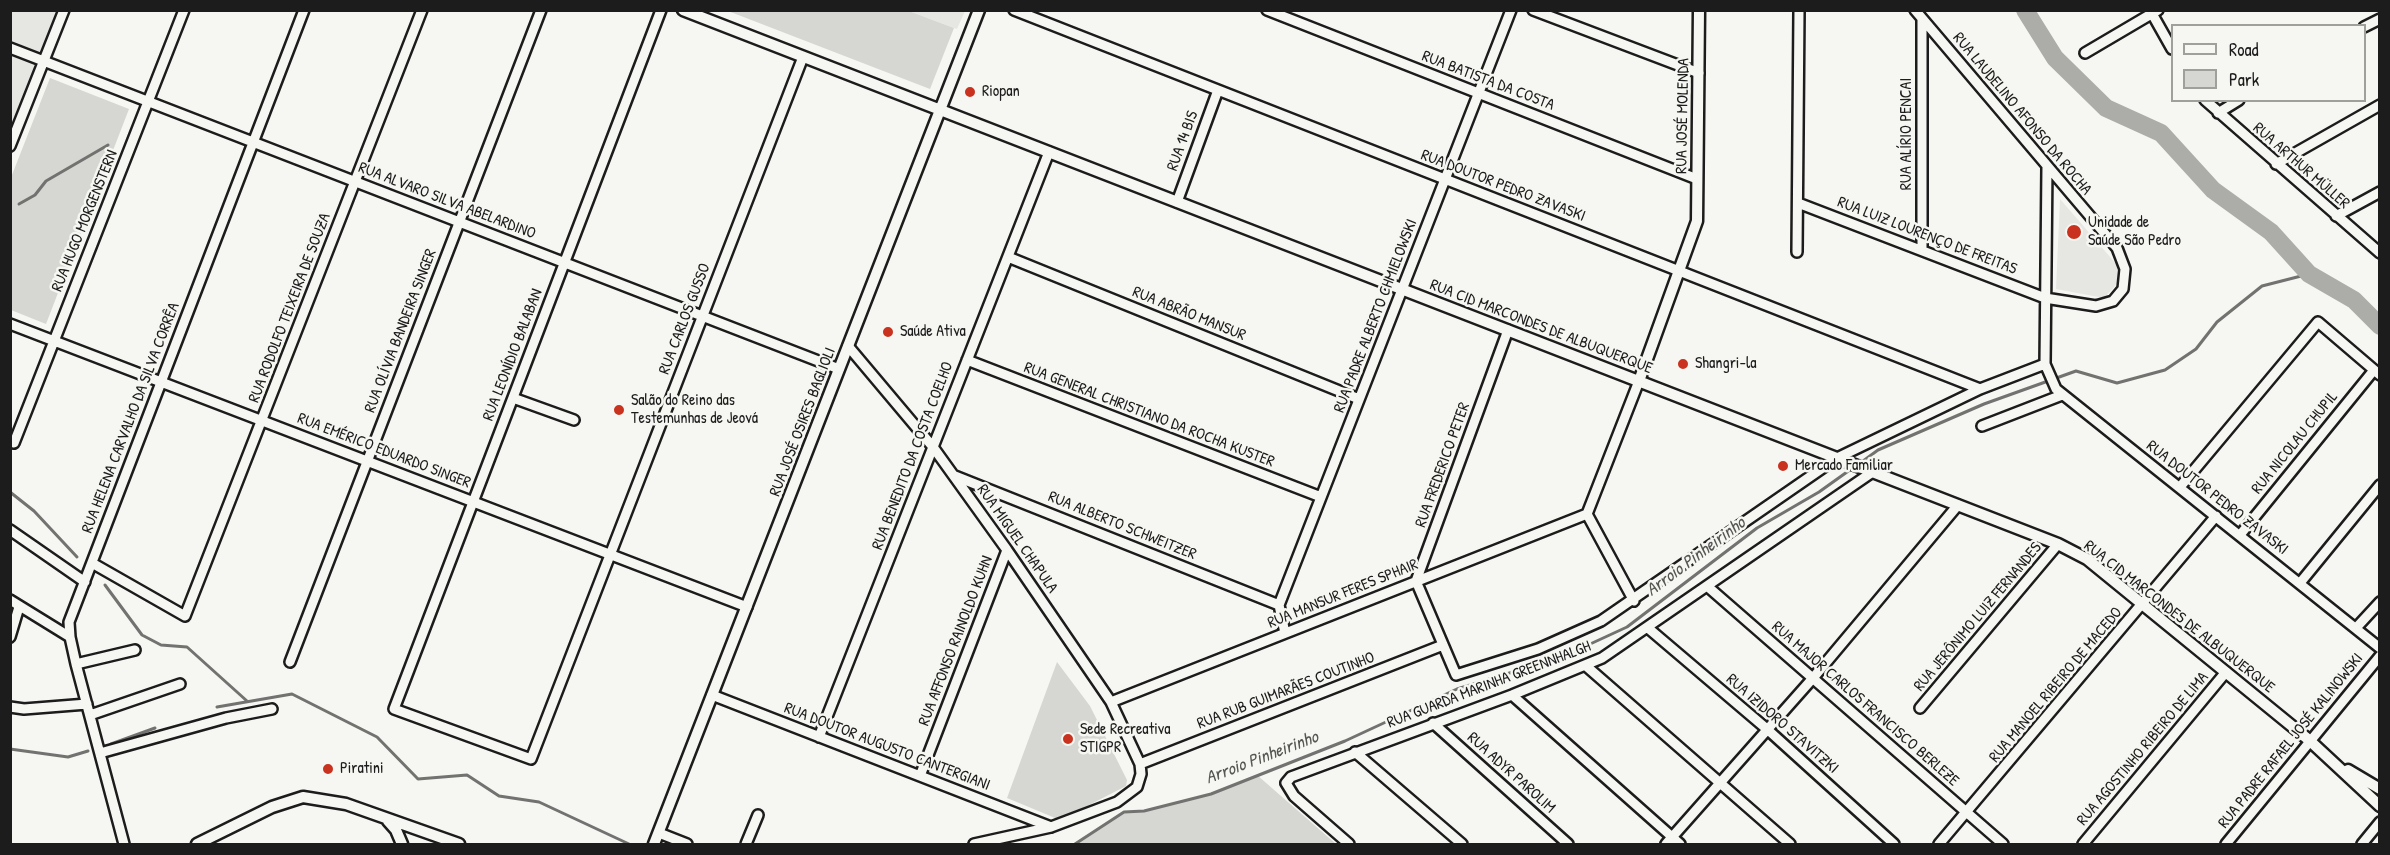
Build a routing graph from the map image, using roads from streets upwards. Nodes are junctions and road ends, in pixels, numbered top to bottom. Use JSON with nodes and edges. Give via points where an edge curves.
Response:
{"nodes":[{"id":1,"x":64,"y":10,"type":"edge"},
{"id":2,"x":184,"y":10,"type":"edge"},
{"id":3,"x":304,"y":10,"type":"edge"},
{"id":4,"x":422,"y":10,"type":"edge"},
{"id":5,"x":541,"y":10,"type":"edge"},
{"id":6,"x":661,"y":10,"type":"edge"},
{"id":7,"x":683,"y":10,"type":"edge"},
{"id":8,"x":979,"y":10,"type":"edge"},
{"id":9,"x":1014,"y":10,"type":"edge"},
{"id":10,"x":1267,"y":10,"type":"edge"},
{"id":11,"x":1511,"y":10,"type":"edge"},
{"id":12,"x":1533,"y":10,"type":"edge"},
{"id":13,"x":1699,"y":10,"type":"edge"},
{"id":14,"x":1799,"y":10,"type":"edge"},
{"id":15,"x":1914,"y":10,"type":"edge"},
{"id":16,"x":2154,"y":12,"type":"edge"},
{"id":17,"x":1922,"y":19,"type":"junction"},
{"id":18,"x":2171,"y":47,"type":"edge"},
{"id":19,"x":10,"y":48,"type":"edge"},
{"id":20,"x":2085,"y":53,"type":"dead end"},
{"id":21,"x":803,"y":57,"type":"junction"},
{"id":22,"x":44,"y":61,"type":"junction"},
{"id":23,"x":1699,"y":73,"type":"junction"},
{"id":24,"x":1218,"y":90,"type":"junction"},
{"id":25,"x":1479,"y":93,"type":"junction"},
{"id":26,"x":148,"y":101,"type":"junction"},
{"id":27,"x":2207,"y":102,"type":"edge"},
{"id":28,"x":2236,"y":102,"type":"edge"},
{"id":29,"x":2379,"y":105,"type":"edge"},
{"id":30,"x":940,"y":110,"type":"junction"},
{"id":31,"x":2218,"y":113,"type":"junction"},
{"id":32,"x":254,"y":142,"type":"junction"},
{"id":33,"x":10,"y":146,"type":"edge"},
{"id":34,"x":1049,"y":152,"type":"junction"},
{"id":35,"x":2276,"y":164,"type":"junction"},
{"id":36,"x":2047,"y":166,"type":"junction"},
{"id":37,"x":1445,"y":179,"type":"junction"},
{"id":38,"x":1697,"y":179,"type":"junction"},
{"id":39,"x":355,"y":181,"type":"junction"},
{"id":40,"x":2379,"y":192,"type":"edge"},
{"id":41,"x":1177,"y":202,"type":"junction"},
{"id":42,"x":1798,"y":203,"type":"junction"},
{"id":43,"x":2336,"y":216,"type":"junction"},
{"id":44,"x":459,"y":222,"type":"junction"},
{"id":45,"x":1922,"y":250,"type":"junction"},
{"id":46,"x":1797,"y":252,"type":"dead end"},
{"id":47,"x":2379,"y":252,"type":"edge"},
{"id":48,"x":1008,"y":257,"type":"junction"},
{"id":49,"x":565,"y":263,"type":"junction"},
{"id":50,"x":1679,"y":271,"type":"junction"},
{"id":51,"x":1402,"y":289,"type":"junction"},
{"id":52,"x":2045,"y":298,"type":"junction"},
{"id":53,"x":702,"y":316,"type":"junction"},
{"id":54,"x":10,"y":324,"type":"edge"},
{"id":55,"x":1508,"y":330,"type":"junction"},
{"id":56,"x":54,"y":340,"type":"junction"},
{"id":57,"x":848,"y":346,"type":"junction"},
{"id":58,"x":967,"y":360,"type":"junction"},
{"id":59,"x":2047,"y":368,"type":"junction"},
{"id":60,"x":839,"y":369,"type":"junction"},
{"id":61,"x":2377,"y":372,"type":"edge"},
{"id":62,"x":1639,"y":381,"type":"junction"},
{"id":63,"x":162,"y":382,"type":"junction"},
{"id":64,"x":1980,"y":389,"type":"junction"},
{"id":65,"x":2059,"y":392,"type":"junction"},
{"id":66,"x":513,"y":398,"type":"junction"},
{"id":67,"x":1359,"y":399,"type":"junction"},
{"id":68,"x":262,"y":420,"type":"junction"},
{"id":69,"x":574,"y":420,"type":"dead end"},
{"id":70,"x":1982,"y":426,"type":"dead end"},
{"id":71,"x":14,"y":442,"type":"dead end"},
{"id":72,"x":933,"y":447,"type":"junction"},
{"id":73,"x":1841,"y":459,"type":"junction"},
{"id":74,"x":367,"y":461,"type":"junction"},
{"id":75,"x":1869,"y":472,"type":"junction"},
{"id":76,"x":953,"y":475,"type":"junction"},
{"id":77,"x":2379,"y":485,"type":"edge"},
{"id":78,"x":2180,"y":487,"type":"junction"},
{"id":79,"x":1321,"y":497,"type":"junction"},
{"id":80,"x":473,"y":502,"type":"junction"},
{"id":81,"x":1958,"y":505,"type":"junction"},
{"id":82,"x":1587,"y":514,"type":"junction"},
{"id":83,"x":2216,"y":516,"type":"junction"},
{"id":84,"x":10,"y":530,"type":"edge"},
{"id":85,"x":2240,"y":535,"type":"junction"},
{"id":86,"x":2058,"y":544,"type":"junction"},
{"id":87,"x":1008,"y":550,"type":"junction"},
{"id":88,"x":610,"y":554,"type":"junction"},
{"id":89,"x":92,"y":563,"type":"junction"},
{"id":90,"x":1416,"y":581,"type":"junction"},
{"id":91,"x":85,"y":582,"type":"junction"},
{"id":92,"x":2300,"y":583,"type":"junction"},
{"id":93,"x":1707,"y":586,"type":"junction"},
{"id":94,"x":10,"y":600,"type":"edge"},
{"id":95,"x":1634,"y":601,"type":"junction"},
{"id":96,"x":2379,"y":602,"type":"edge"},
{"id":97,"x":1279,"y":605,"type":"junction"},
{"id":98,"x":2143,"y":605,"type":"junction"},
{"id":99,"x":20,"y":607,"type":"junction"},
{"id":100,"x":747,"y":607,"type":"junction"},
{"id":101,"x":1648,"y":628,"type":"junction"},
{"id":102,"x":2356,"y":628,"type":"junction"},
{"id":103,"x":1285,"y":633,"type":"junction"},
{"id":104,"x":10,"y":637,"type":"edge"},
{"id":105,"x":70,"y":637,"type":"junction"},
{"id":106,"x":1443,"y":645,"type":"junction"},
{"id":107,"x":2379,"y":648,"type":"edge"},
{"id":108,"x":135,"y":650,"type":"dead end"},
{"id":109,"x":2379,"y":656,"type":"edge"},
{"id":110,"x":290,"y":662,"type":"dead end"},
{"id":111,"x":76,"y":664,"type":"junction"},
{"id":112,"x":1585,"y":665,"type":"junction"},
{"id":113,"x":2226,"y":672,"type":"junction"},
{"id":114,"x":1813,"y":678,"type":"junction"},
{"id":115,"x":180,"y":684,"type":"dead end"},
{"id":116,"x":712,"y":695,"type":"junction"},
{"id":117,"x":1512,"y":695,"type":"junction"},
{"id":118,"x":1111,"y":702,"type":"junction"},
{"id":119,"x":87,"y":704,"type":"junction"},
{"id":120,"x":10,"y":707,"type":"edge"},
{"id":121,"x":1920,"y":708,"type":"dead end"},
{"id":122,"x":272,"y":709,"type":"dead end"},
{"id":123,"x":90,"y":715,"type":"junction"},
{"id":124,"x":1433,"y":723,"type":"junction"},
{"id":125,"x":1768,"y":730,"type":"junction"},
{"id":126,"x":819,"y":737,"type":"junction"},
{"id":127,"x":2309,"y":740,"type":"junction"},
{"id":128,"x":1355,"y":752,"type":"junction"},
{"id":129,"x":100,"y":753,"type":"junction"},
{"id":130,"x":531,"y":759,"type":"joint"},
{"id":131,"x":2334,"y":762,"type":"junction"},
{"id":132,"x":1140,"y":764,"type":"junction"},
{"id":133,"x":920,"y":776,"type":"junction"},
{"id":134,"x":1721,"y":782,"type":"junction"},
{"id":135,"x":2379,"y":789,"type":"edge"},
{"id":136,"x":2379,"y":806,"type":"edge"},
{"id":137,"x":1967,"y":812,"type":"junction"},
{"id":138,"x":758,"y":815,"type":"dead end"},
{"id":139,"x":385,"y":818,"type":"junction"},
{"id":140,"x":2379,"y":822,"type":"edge"},
{"id":141,"x":1051,"y":827,"type":"junction"},
{"id":142,"x":659,"y":833,"type":"junction"},
{"id":143,"x":445,"y":840,"type":"junction"},
{"id":144,"x":1669,"y":841,"type":"edge"},
{"id":145,"x":124,"y":844,"type":"edge"},
{"id":146,"x":197,"y":844,"type":"edge"},
{"id":147,"x":402,"y":844,"type":"edge"},
{"id":148,"x":434,"y":844,"type":"edge"},
{"id":149,"x":459,"y":844,"type":"edge"},
{"id":150,"x":654,"y":844,"type":"edge"},
{"id":151,"x":687,"y":844,"type":"edge"},
{"id":152,"x":746,"y":844,"type":"edge"},
{"id":153,"x":975,"y":844,"type":"edge"},
{"id":154,"x":1349,"y":844,"type":"edge"},
{"id":155,"x":1462,"y":844,"type":"edge"},
{"id":156,"x":1568,"y":844,"type":"edge"},
{"id":157,"x":1680,"y":844,"type":"edge"},
{"id":158,"x":1790,"y":844,"type":"edge"},
{"id":159,"x":1894,"y":844,"type":"edge"},
{"id":160,"x":1939,"y":844,"type":"edge"},
{"id":161,"x":2003,"y":844,"type":"edge"},
{"id":162,"x":2083,"y":844,"type":"edge"},
{"id":163,"x":2226,"y":844,"type":"edge"},
{"id":164,"x":2362,"y":844,"type":"edge"}],
"edges":[{"from":1,"to":22,"type":"street"},
{"from":2,"to":26,"type":"street","name":"RUA HUGO MORGENSTERN"},
{"from":3,"to":32,"type":"street","name":"RUA HELENA CARVALHO DA SILVA CORRÊA"},
{"from":4,"to":39,"type":"street","name":"RUA RODOLFO TEIXEIRA DE SOUZA"},
{"from":5,"to":44,"type":"street","name":"RUA OLÍVIA BANDEIRA SINGER"},
{"from":6,"to":49,"type":"street","name":"RUA LEONÍDIO BALABAN"},
{"from":7,"to":21,"type":"street","name":"RUA CID MARCONDES DE ALBUQUERQUE"},
{"from":8,"to":30,"type":"street","name":"RUA JOSÉ OSIRES BAGLIOLI"},
{"from":9,"to":24,"type":"street","name":"RUA DOUTOR PEDRO ZAVASKI"},
{"from":10,"to":25,"type":"street","name":"RUA BATISTA DA COSTA"},
{"from":11,"to":25,"type":"street","name":"RUA PADRE ALBERTO CHMIELOWSKI"},
{"from":12,"to":23,"type":"street"},
{"from":13,"to":23,"type":"street","name":"RUA JOSÉ MOLENDA"},
{"from":14,"to":42,"type":"street"},
{"from":15,"to":17,"type":"street","name":"RUA LAUDELINO AFONSO DA ROCHA"},
{"from":16,"to":18,"type":"street"},
{"from":16,"to":20,"type":"street"},
{"from":17,"to":36,"type":"street","name":"RUA LAUDELINO AFONSO DA ROCHA"},
{"from":17,"to":45,"type":"street","name":"RUA ALÍRIO PENCAI"},
{"from":19,"to":22,"type":"street","name":"RUA ALVARO SILVA ABELARDINO"},
{"from":21,"to":30,"type":"street","name":"RUA CID MARCONDES DE ALBUQUERQUE"},
{"from":21,"to":53,"type":"street","name":"RUA CARLOS GUSSO"},
{"from":22,"to":26,"type":"street","name":"RUA ALVARO SILVA ABELARDINO"},
{"from":22,"to":33,"type":"street"},
{"from":23,"to":38,"type":"street","name":"RUA JOSÉ MOLENDA"},
{"from":24,"to":37,"type":"street","name":"RUA DOUTOR PEDRO ZAVASKI"},
{"from":24,"to":41,"type":"street","name":"RUA 14 BIS"},
{"from":25,"to":37,"type":"street","name":"RUA PADRE ALBERTO CHMIELOWSKI"},
{"from":25,"to":38,"type":"street","name":"RUA BATISTA DA COSTA"},
{"from":26,"to":32,"type":"street","name":"RUA ALVARO SILVA ABELARDINO"},
{"from":26,"to":56,"type":"street","name":"RUA HUGO MORGENSTERN"},
{"from":27,"to":31,"type":"street","name":"RUA ARTHUR MÜLLER"},
{"from":28,"to":31,"type":"street"},
{"from":29,"to":35,"type":"street"},
{"from":30,"to":34,"type":"street","name":"RUA CID MARCONDES DE ALBUQUERQUE"},
{"from":30,"to":57,"type":"street","name":"RUA JOSÉ OSIRES BAGLIOLI"},
{"from":31,"to":35,"type":"street","name":"RUA ARTHUR MÜLLER"},
{"from":32,"to":39,"type":"street","name":"RUA ALVARO SILVA ABELARDINO"},
{"from":32,"to":63,"type":"street","name":"RUA HELENA CARVALHO DA SILVA CORRÊA"},
{"from":34,"to":41,"type":"street","name":"RUA CID MARCONDES DE ALBUQUERQUE"},
{"from":34,"to":48,"type":"street","name":"RUA BENEDITO DA COSTA COELHO"},
{"from":35,"to":43,"type":"street","name":"RUA ARTHUR MÜLLER"},
{"from":36,"to":52,"type":"street"},
{"from":36,"to":52,"type":"street","name":"RUA LAUDELINO AFONSO DA ROCHA","via":[[2117,249],[2126,276],[2120,296],[2105,305],[2086,306]]},
{"from":37,"to":50,"type":"street","name":"RUA DOUTOR PEDRO ZAVASKI"},
{"from":37,"to":51,"type":"street","name":"RUA PADRE ALBERTO CHMIELOWSKI"},
{"from":38,"to":50,"type":"street","name":"RUA JOSÉ MOLENDA","via":[[1697,221]]},
{"from":39,"to":44,"type":"street","name":"RUA ALVARO SILVA ABELARDINO"},
{"from":39,"to":68,"type":"street","name":"RUA RODOLFO TEIXEIRA DE SOUZA"},
{"from":40,"to":43,"type":"street"},
{"from":41,"to":51,"type":"street","name":"RUA CID MARCONDES DE ALBUQUERQUE"},
{"from":42,"to":45,"type":"street","name":"RUA LUIZ LOURENÇO DE FREITAS"},
{"from":42,"to":46,"type":"street"},
{"from":43,"to":47,"type":"street","name":"RUA ARTHUR MÜLLER"},
{"from":44,"to":49,"type":"street","name":"RUA ALVARO SILVA ABELARDINO"},
{"from":44,"to":74,"type":"street","name":"RUA OLÍVIA BANDEIRA SINGER"},
{"from":45,"to":52,"type":"street","name":"RUA LUIZ LOURENÇO DE FREITAS"},
{"from":48,"to":58,"type":"street","name":"RUA BENEDITO DA COSTA COELHO"},
{"from":48,"to":67,"type":"street","name":"RUA ABRÃO MANSUR"},
{"from":49,"to":53,"type":"street","name":"RUA ALVARO SILVA ABELARDINO"},
{"from":49,"to":66,"type":"street","name":"RUA LEONÍDIO BALABAN"},
{"from":50,"to":62,"type":"street"},
{"from":50,"to":64,"type":"street","name":"RUA DOUTOR PEDRO ZAVASKI"},
{"from":51,"to":55,"type":"street","name":"RUA CID MARCONDES DE ALBUQUERQUE"},
{"from":51,"to":67,"type":"street","name":"RUA PADRE ALBERTO CHMIELOWSKI"},
{"from":52,"to":59,"type":"street"},
{"from":53,"to":60,"type":"street","name":"RUA ALVARO SILVA ABELARDINO"},
{"from":53,"to":88,"type":"street","name":"RUA CARLOS GUSSO"},
{"from":54,"to":56,"type":"street","name":"RUA EMÉRICO EDUARDO SINGER"},
{"from":55,"to":62,"type":"street","name":"RUA CID MARCONDES DE ALBUQUERQUE"},
{"from":55,"to":90,"type":"street","name":"RUA FREDERICO PETER"},
{"from":56,"to":63,"type":"street","name":"RUA EMÉRICO EDUARDO SINGER"},
{"from":56,"to":71,"type":"street","name":"RUA HUGO MORGENSTERN"},
{"from":57,"to":60,"type":"street","name":"RUA JOSÉ OSIRES BAGLIOLI"},
{"from":57,"to":72,"type":"street","name":"RUA MIGUEL CHAPULA"},
{"from":58,"to":72,"type":"street","name":"RUA BENEDITO DA COSTA COELHO"},
{"from":58,"to":79,"type":"street","name":"RUA GENERAL CHRISTIANO DA ROCHA KUSTER"},
{"from":59,"to":64,"type":"street","name":"RUA GUARDA MARINHA GREENNHALGH"},
{"from":59,"to":65,"type":"street","name":"RUA DOUTOR PEDRO ZAVASKI"},
{"from":60,"to":100,"type":"street","name":"RUA JOSÉ OSIRES BAGLIOLI"},
{"from":61,"to":78,"type":"street","via":[[2318,322]]},
{"from":61,"to":85,"type":"street","name":"RUA NICOLAU CHUPIL"},
{"from":62,"to":73,"type":"street","name":"RUA CID MARCONDES DE ALBUQUERQUE"},
{"from":62,"to":82,"type":"street"},
{"from":63,"to":68,"type":"street","name":"RUA EMÉRICO EDUARDO SINGER"},
{"from":63,"to":89,"type":"street","name":"RUA HELENA CARVALHO DA SILVA CORRÊA"},
{"from":64,"to":73,"type":"street","name":"RUA GUARDA MARINHA GREENNHALGH"},
{"from":65,"to":70,"type":"street"},
{"from":65,"to":78,"type":"street","name":"RUA DOUTOR PEDRO ZAVASKI"},
{"from":66,"to":69,"type":"street"},
{"from":66,"to":80,"type":"street","name":"RUA LEONÍDIO BALABAN"},
{"from":67,"to":79,"type":"street","name":"RUA PADRE ALBERTO CHMIELOWSKI"},
{"from":68,"to":74,"type":"street","name":"RUA EMÉRICO EDUARDO SINGER"},
{"from":68,"to":89,"type":"street","name":"RUA RODOLFO TEIXEIRA DE SOUZA","via":[[185,616]]},
{"from":72,"to":76,"type":"street","name":"RUA MIGUEL CHAPULA"},
{"from":72,"to":126,"type":"street","name":"RUA BENEDITO DA COSTA COELHO"},
{"from":73,"to":75,"type":"street","name":"RUA CID MARCONDES DE ALBUQUERQUE"},
{"from":73,"to":95,"type":"street","name":"RUA GUARDA MARINHA GREENNHALGH","via":[[1712,542]]},
{"from":74,"to":80,"type":"street","name":"RUA EMÉRICO EDUARDO SINGER"},
{"from":74,"to":110,"type":"street","name":"RUA OLÍVIA BANDEIRA SINGER"},
{"from":75,"to":81,"type":"street","name":"RUA CID MARCONDES DE ALBUQUERQUE"},
{"from":75,"to":93,"type":"street","name":"RUA GUARDA MARINHA GREENNHALGH"},
{"from":76,"to":87,"type":"street","name":"RUA MIGUEL CHAPULA"},
{"from":76,"to":97,"type":"street","name":"RUA ALBERTO SCHWEITZER"},
{"from":77,"to":92,"type":"street"},
{"from":78,"to":83,"type":"street","name":"RUA DOUTOR PEDRO ZAVASKI"},
{"from":79,"to":97,"type":"street","name":"RUA PADRE ALBERTO CHMIELOWSKI"},
{"from":80,"to":88,"type":"street","name":"RUA EMÉRICO EDUARDO SINGER"},
{"from":80,"to":130,"type":"street","name":"RUA LEONÍDIO BALABAN","via":[[394,710]]},
{"from":81,"to":86,"type":"street","name":"RUA CID MARCONDES DE ALBUQUERQUE"},
{"from":81,"to":114,"type":"street"},
{"from":82,"to":90,"type":"street","name":"RUA MANSUR FERES SPHAIR"},
{"from":82,"to":95,"type":"street"},
{"from":83,"to":85,"type":"street","name":"RUA DOUTOR PEDRO ZAVASKI"},
{"from":83,"to":98,"type":"street","name":"RUA MANOEL RIBEIRO DE MACEDO"},
{"from":84,"to":91,"type":"street"},
{"from":85,"to":92,"type":"street","name":"RUA DOUTOR PEDRO ZAVASKI"},
{"from":86,"to":98,"type":"street","name":"RUA CID MARCONDES DE ALBUQUERQUE","via":[[2087,559]]},
{"from":86,"to":121,"type":"street","name":"RUA JERÔNIMO LUIZ FERNANDES"},
{"from":87,"to":118,"type":"street","name":"RUA MIGUEL CHAPULA"},
{"from":87,"to":133,"type":"street","name":"RUA AFFONSO RAINOLDO KUHN"},
{"from":88,"to":100,"type":"street","name":"RUA EMÉRICO EDUARDO SINGER"},
{"from":88,"to":130,"type":"street","name":"RUA CARLOS GUSSO"},
{"from":89,"to":91,"type":"street","name":"RUA HELENA CARVALHO DA SILVA CORRÊA"},
{"from":90,"to":103,"type":"street","name":"RUA MANSUR FERES SPHAIR"},
{"from":90,"to":106,"type":"street"},
{"from":91,"to":105,"type":"street","name":"RUA HELENA CARVALHO DA SILVA CORRÊA","via":[[69,622]]},
{"from":92,"to":102,"type":"street","name":"RUA DOUTOR PEDRO ZAVASKI"},
{"from":93,"to":101,"type":"street","name":"RUA GUARDA MARINHA GREENNHALGH"},
{"from":93,"to":114,"type":"street","name":"RUA MAJOR CARLOS FRANCISCO BERLEZE"},
{"from":94,"to":99,"type":"street"},
{"from":95,"to":106,"type":"street","name":"RUA GUARDA MARINHA GREENNHALGH","via":[[1601,621],[1538,649],[1456,675]]},
{"from":96,"to":102,"type":"street"},
{"from":97,"to":103,"type":"street"},
{"from":98,"to":113,"type":"street","name":"RUA CID MARCONDES DE ALBUQUERQUE"},
{"from":98,"to":137,"type":"street","name":"RUA MANOEL RIBEIRO DE MACEDO"},
{"from":99,"to":104,"type":"street"},
{"from":99,"to":105,"type":"street"},
{"from":100,"to":116,"type":"street","name":"RUA JOSÉ OSIRES BAGLIOLI"},
{"from":101,"to":112,"type":"street","name":"RUA GUARDA MARINHA GREENNHALGH"},
{"from":101,"to":125,"type":"street","name":"RUA IZIDORO STAVITZKI"},
{"from":102,"to":107,"type":"street","name":"RUA DOUTOR PEDRO ZAVASKI"},
{"from":103,"to":118,"type":"street","name":"RUA MANSUR FERES SPHAIR"},
{"from":105,"to":111,"type":"street","name":"RUA HELENA CARVALHO DA SILVA CORRÊA"},
{"from":106,"to":132,"type":"street","name":"RUA RUB GUIMARÃES COUTINHO"},
{"from":108,"to":111,"type":"street"},
{"from":109,"to":127,"type":"street","name":"RUA PADRE RAFAEL JOSÉ KALINOWSKI"},
{"from":111,"to":119,"type":"street","name":"RUA HELENA CARVALHO DA SILVA CORRÊA"},
{"from":112,"to":117,"type":"street","name":"RUA GUARDA MARINHA GREENNHALGH"},
{"from":112,"to":134,"type":"street"},
{"from":113,"to":127,"type":"street","name":"RUA CID MARCONDES DE ALBUQUERQUE"},
{"from":113,"to":162,"type":"street","name":"RUA AGOSTINHO RIBEIRO DE LIMA"},
{"from":114,"to":125,"type":"street"},
{"from":114,"to":137,"type":"street","name":"RUA MAJOR CARLOS FRANCISCO BERLEZE"},
{"from":115,"to":123,"type":"street"},
{"from":116,"to":126,"type":"street","name":"RUA DOUTOR AUGUSTO CANTERGIANI"},
{"from":116,"to":142,"type":"street","name":"RUA JOSÉ OSIRES BAGLIOLI"},
{"from":117,"to":124,"type":"street","name":"RUA GUARDA MARINHA GREENNHALGH"},
{"from":117,"to":144,"type":"street"},
{"from":118,"to":132,"type":"street","name":"RUA MIGUEL CHAPULA"},
{"from":119,"to":120,"type":"street","via":[[24,710]]},
{"from":119,"to":123,"type":"street","name":"RUA HELENA CARVALHO DA SILVA CORRÊA"},
{"from":122,"to":129,"type":"street"},
{"from":123,"to":129,"type":"street","name":"RUA HELENA CARVALHO DA SILVA CORRÊA"},
{"from":124,"to":128,"type":"street","name":"RUA GUARDA MARINHA GREENNHALGH"},
{"from":124,"to":156,"type":"street","name":"RUA ADYR PAROLIM"},
{"from":125,"to":134,"type":"street"},
{"from":125,"to":159,"type":"street","name":"RUA IZIDORO STAVITZKI"},
{"from":126,"to":133,"type":"street","name":"RUA DOUTOR AUGUSTO CANTERGIANI"},
{"from":127,"to":131,"type":"street","name":"RUA CID MARCONDES DE ALBUQUERQUE"},
{"from":127,"to":163,"type":"street","name":"RUA PADRE RAFAEL JOSÉ KALINOWSKI"},
{"from":128,"to":154,"type":"street","name":"RUA GUARDA MARINHA GREENNHALGH","via":[[1298,772],[1286,783],[1293,796]]},
{"from":128,"to":155,"type":"street"},
{"from":129,"to":145,"type":"street","name":"RUA HELENA CARVALHO DA SILVA CORRÊA"},
{"from":131,"to":135,"type":"street","name":"RUA CID MARCONDES DE ALBUQUERQUE"},
{"from":131,"to":136,"type":"street","name":"RUA CID MARCONDES DE ALBUQUERQUE"},
{"from":132,"to":141,"type":"street","via":[[1137,787],[1118,802]]},
{"from":133,"to":141,"type":"street","name":"RUA DOUTOR AUGUSTO CANTERGIANI"},
{"from":134,"to":144,"type":"street"},
{"from":134,"to":158,"type":"street"},
{"from":137,"to":160,"type":"street","name":"RUA MANOEL RIBEIRO DE MACEDO"},
{"from":137,"to":161,"type":"street","name":"RUA MAJOR CARLOS FRANCISCO BERLEZE"},
{"from":138,"to":152,"type":"street"},
{"from":139,"to":143,"type":"street"},
{"from":139,"to":146,"type":"street","via":[[346,804],[303,797],[272,807]]},
{"from":139,"to":147,"type":"street"},
{"from":140,"to":164,"type":"street"},
{"from":141,"to":153,"type":"street"},
{"from":142,"to":150,"type":"street","name":"RUA JOSÉ OSIRES BAGLIOLI"},
{"from":142,"to":151,"type":"street"},
{"from":143,"to":148,"type":"street"},
{"from":143,"to":149,"type":"street"},
{"from":144,"to":157,"type":"street"}]}
